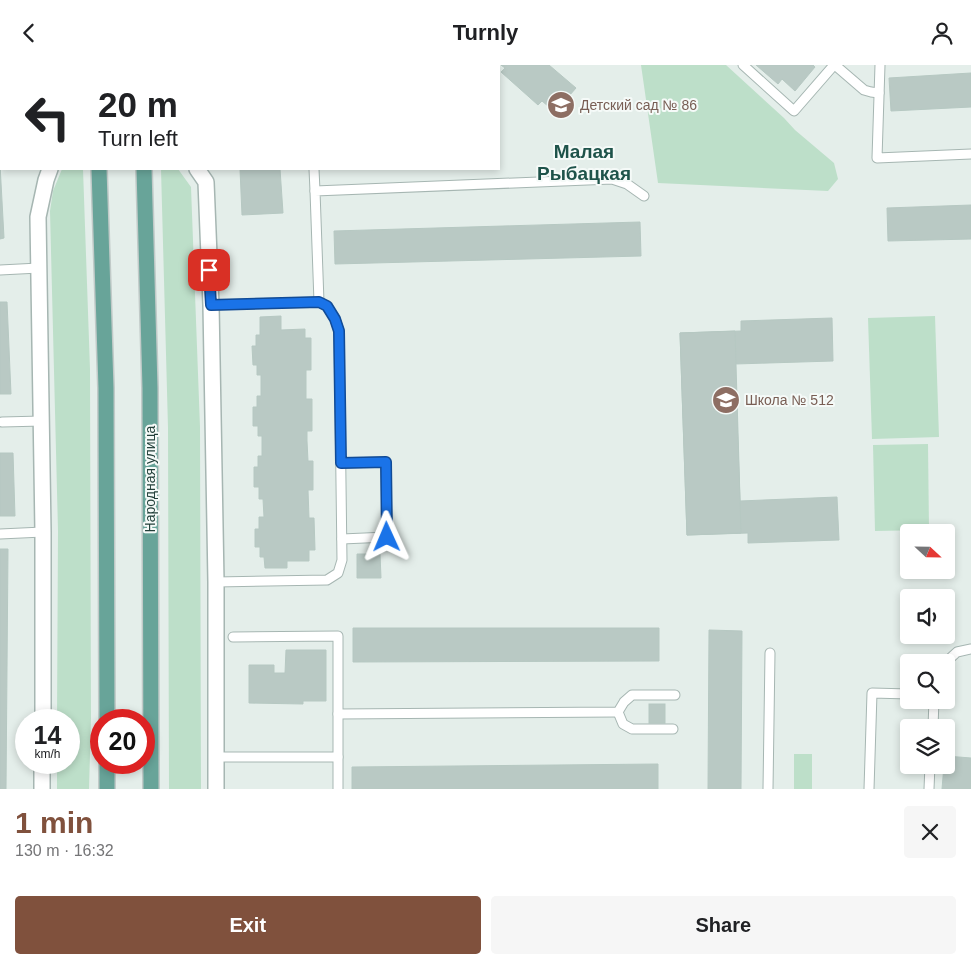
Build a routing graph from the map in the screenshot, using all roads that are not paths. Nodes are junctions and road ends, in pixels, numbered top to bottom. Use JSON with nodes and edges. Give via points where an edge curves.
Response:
{"nodes":[{"id":1,"x":743,"y":65,"type":"edge"},
{"id":2,"x":835,"y":65,"type":"edge"},
{"id":3,"x":880,"y":65,"type":"edge"},
{"id":4,"x":879,"y":93,"type":"junction"},
{"id":5,"x":971,"y":154,"type":"edge"},
{"id":6,"x":50,"y":170,"type":"edge"},
{"id":7,"x":99,"y":170,"type":"edge"},
{"id":8,"x":144,"y":170,"type":"edge"},
{"id":9,"x":198,"y":170,"type":"edge"},
{"id":10,"x":314,"y":170,"type":"edge"},
{"id":11,"x":315,"y":191,"type":"junction"},
{"id":12,"x":644,"y":196,"type":"dead end"},
{"id":13,"x":39,"y":267,"type":"junction"},
{"id":14,"x":0,"y":270,"type":"edge"},
{"id":15,"x":319,"y":302,"type":"junction"},
{"id":16,"x":211,"y":305,"type":"junction"},
{"id":17,"x":1,"y":420,"type":"edge"},
{"id":18,"x":42,"y":421,"type":"junction"},
{"id":19,"x":0,"y":432,"type":"edge"},
{"id":20,"x":341,"y":463,"type":"junction"},
{"id":21,"x":43,"y":532,"type":"junction"},
{"id":22,"x":0,"y":534,"type":"edge"},
{"id":23,"x":342,"y":539,"type":"junction"},
{"id":24,"x":216,"y":581,"type":"junction"},
{"id":25,"x":233,"y":637,"type":"dead end"},
{"id":26,"x":971,"y":649,"type":"edge"},
{"id":27,"x":770,"y":653,"type":"dead end"},
{"id":28,"x":954,"y":654,"type":"edge"},
{"id":29,"x":900,"y":694,"type":"edge"},
{"id":30,"x":674,"y":695,"type":"dead end"},
{"id":31,"x":42,"y":709,"type":"edge"},
{"id":32,"x":107,"y":709,"type":"edge"},
{"id":33,"x":618,"y":711,"type":"junction"},
{"id":34,"x":338,"y":714,"type":"junction"},
{"id":35,"x":673,"y":729,"type":"dead end"},
{"id":36,"x":216,"y":757,"type":"junction"},
{"id":37,"x":338,"y":757,"type":"junction"},
{"id":38,"x":42,"y":774,"type":"edge"},
{"id":39,"x":107,"y":774,"type":"edge"},
{"id":40,"x":929,"y":774,"type":"edge"},
{"id":41,"x":42,"y":789,"type":"edge"},
{"id":42,"x":108,"y":789,"type":"edge"},
{"id":43,"x":151,"y":789,"type":"edge"},
{"id":44,"x":216,"y":789,"type":"edge"},
{"id":45,"x":338,"y":789,"type":"edge"},
{"id":46,"x":768,"y":789,"type":"edge"},
{"id":47,"x":869,"y":789,"type":"edge"},
{"id":48,"x":928,"y":789,"type":"edge"}],
"edges":[{"from":1,"to":2,"type":"lane","via":[[794,111]]},
{"from":2,"to":4,"type":"lane","via":[[864,90]]},
{"from":3,"to":4,"type":"lane"},
{"from":4,"to":5,"type":"lane","via":[[876,158]]},
{"from":6,"to":13,"type":"street","via":[[38,217]]},
{"from":7,"to":32,"type":"main road","via":[[106,388]]},
{"from":8,"to":43,"type":"main road","name":"Народная улица","via":[[150,388]]},
{"from":9,"to":16,"type":"street","via":[[206,182]]},
{"from":10,"to":11,"type":"lane"},
{"from":11,"to":12,"type":"lane","via":[[612,179],[627,184]]},
{"from":11,"to":15,"type":"lane"},
{"from":13,"to":14,"type":"lane"},
{"from":13,"to":18,"type":"street"},
{"from":15,"to":16,"type":"lane"},
{"from":15,"to":20,"type":"lane","via":[[327,306],[339,331]]},
{"from":16,"to":24,"type":"street"},
{"from":17,"to":18,"type":"lane"},
{"from":17,"to":19,"type":"lane"},
{"from":18,"to":21,"type":"street"},
{"from":20,"to":23,"type":"lane"},
{"from":20,"to":23,"type":"lane","via":[[386,462],[387,528],[387,537]]},
{"from":21,"to":22,"type":"lane"},
{"from":21,"to":31,"type":"street"},
{"from":23,"to":24,"type":"lane","via":[[338,573],[326,580]]},
{"from":24,"to":36,"type":"street"},
{"from":25,"to":34,"type":"lane","via":[[338,636]]},
{"from":26,"to":28,"type":"lane"},
{"from":27,"to":46,"type":"lane"},
{"from":29,"to":47,"type":"lane","via":[[872,693]]},
{"from":30,"to":33,"type":"lane","via":[[632,695]]},
{"from":33,"to":34,"type":"lane"},
{"from":33,"to":35,"type":"lane","via":[[623,724],[632,729]]},
{"from":34,"to":37,"type":"lane"},
{"from":36,"to":37,"type":"lane"},
{"from":36,"to":44,"type":"street"},
{"from":37,"to":45,"type":"lane"},
{"from":38,"to":41,"type":"street"},
{"from":39,"to":42,"type":"main road"},
{"from":40,"to":48,"type":"lane"}]}
